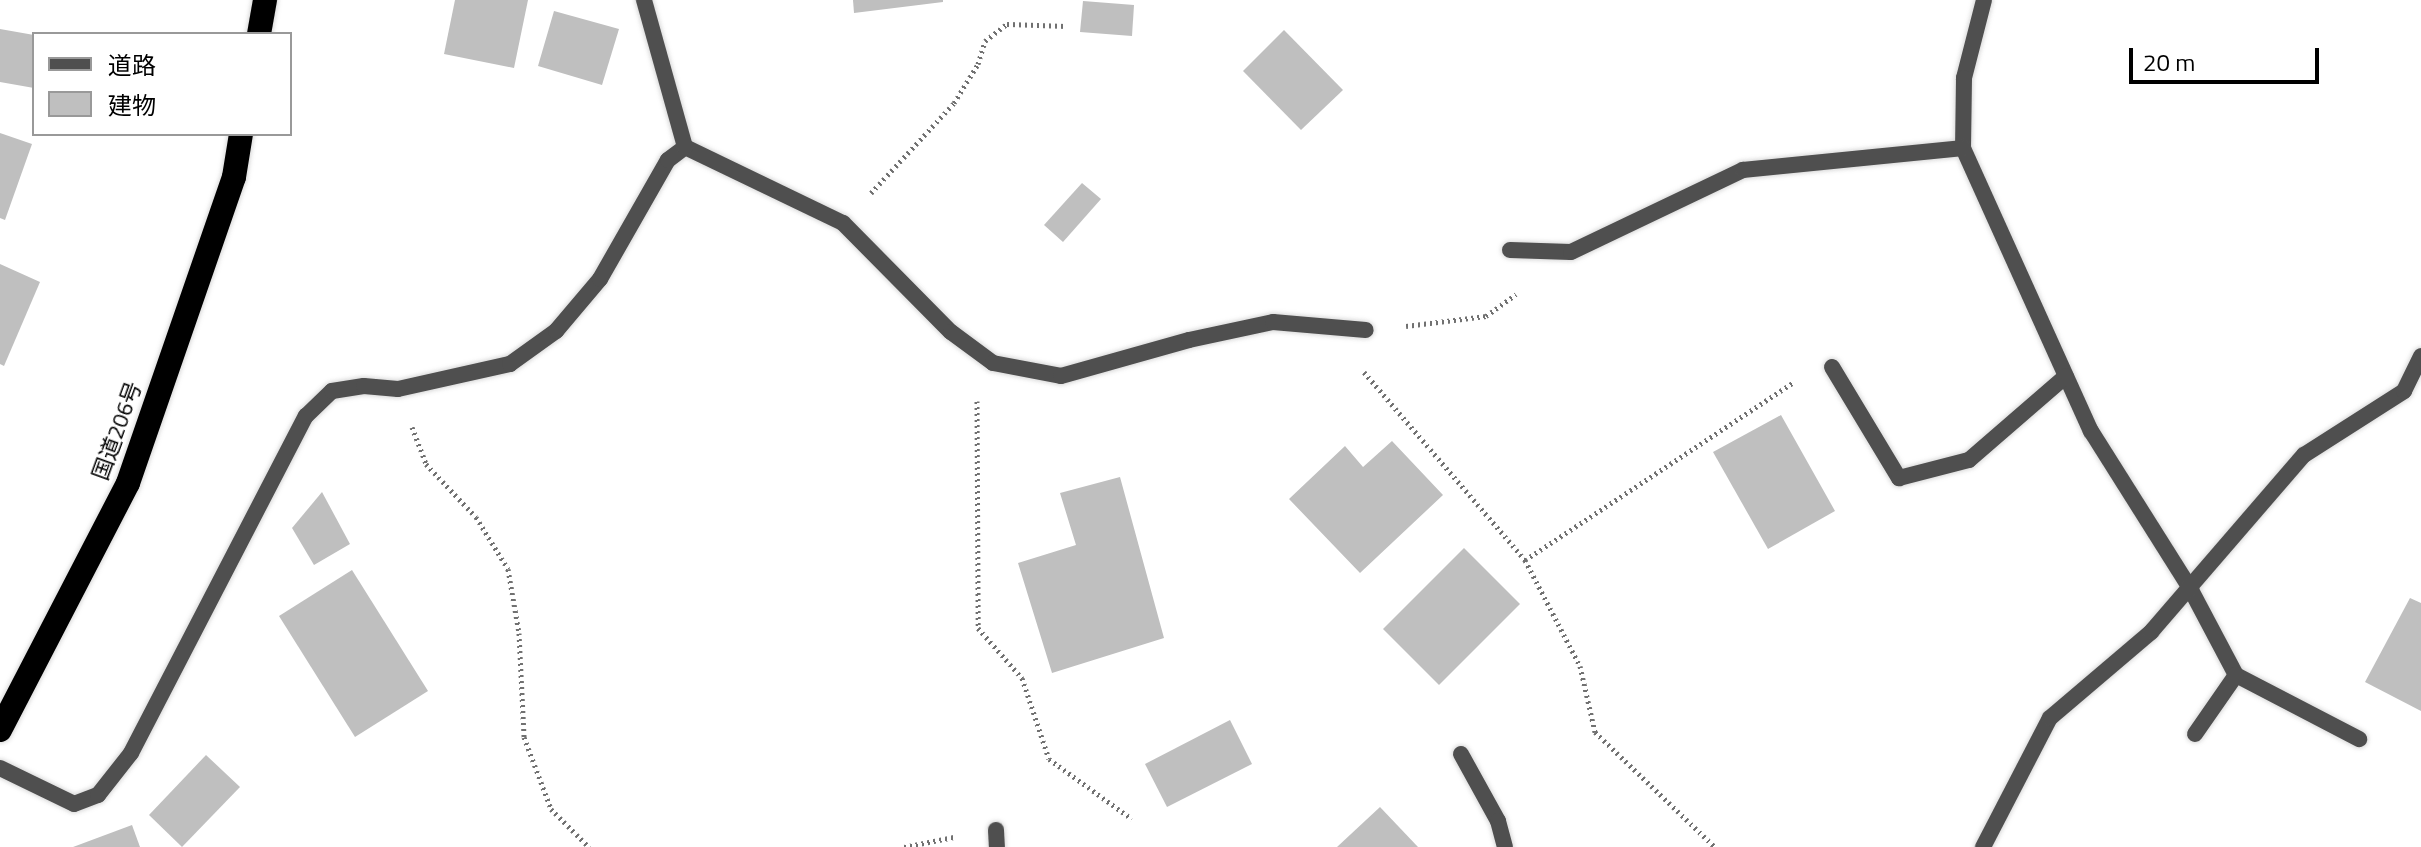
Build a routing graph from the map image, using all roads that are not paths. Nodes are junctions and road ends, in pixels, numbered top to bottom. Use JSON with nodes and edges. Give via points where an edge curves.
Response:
{"nodes":[{"id":1,"x":265,"y":0,"type":"edge"},
{"id":2,"x":644,"y":0,"type":"edge"},
{"id":3,"x":1984,"y":0,"type":"edge"},
{"id":4,"x":259,"y":32,"type":"edge"},
{"id":5,"x":241,"y":136,"type":"edge"},
{"id":6,"x":685,"y":147,"type":"junction"},
{"id":7,"x":1963,"y":148,"type":"junction"},
{"id":8,"x":1510,"y":250,"type":"dead end"},
{"id":9,"x":1366,"y":330,"type":"road end"},
{"id":10,"x":2421,"y":356,"type":"edge"},
{"id":11,"x":1832,"y":367,"type":"road end"},
{"id":12,"x":2066,"y":376,"type":"junction"},
{"id":13,"x":2191,"y":590,"type":"junction"},
{"id":14,"x":2236,"y":675,"type":"junction"},
{"id":15,"x":0,"y":730,"type":"edge"},
{"id":16,"x":2195,"y":734,"type":"dead end"},
{"id":17,"x":2359,"y":739,"type":"dead end"},
{"id":18,"x":1461,"y":754,"type":"dead end"},
{"id":19,"x":0,"y":768,"type":"edge"},
{"id":20,"x":1505,"y":847,"type":"edge"},
{"id":21,"x":1983,"y":847,"type":"edge"}],
"edges":[{"from":1,"to":4,"type":"highway"},
{"from":2,"to":6,"type":"street"},
{"from":3,"to":7,"type":"street","via":[[1964,78]]},
{"from":5,"to":15,"type":"highway","name":"国道206号","via":[[234,177],[128,483]]},
{"from":6,"to":9,"type":"street","via":[[843,223],[951,332],[993,363],[1061,376],[1273,322]]},
{"from":6,"to":19,"type":"street","via":[[668,160],[600,279],[556,331],[510,364],[398,389],[364,386],[332,391],[306,416],[131,753],[98,795],[74,804]]},
{"from":7,"to":8,"type":"street","via":[[1743,170],[1571,252]]},
{"from":7,"to":12,"type":"street"},
{"from":10,"to":13,"type":"street","via":[[2404,391],[2304,455]]},
{"from":11,"to":12,"type":"street","via":[[1899,478],[1969,460]]},
{"from":12,"to":13,"type":"street","via":[[2091,431]]},
{"from":13,"to":14,"type":"street"},
{"from":13,"to":21,"type":"street","via":[[2151,632],[2050,718]]},
{"from":14,"to":16,"type":"street"},
{"from":14,"to":17,"type":"street"},
{"from":18,"to":20,"type":"street","via":[[1498,821]]}]}
